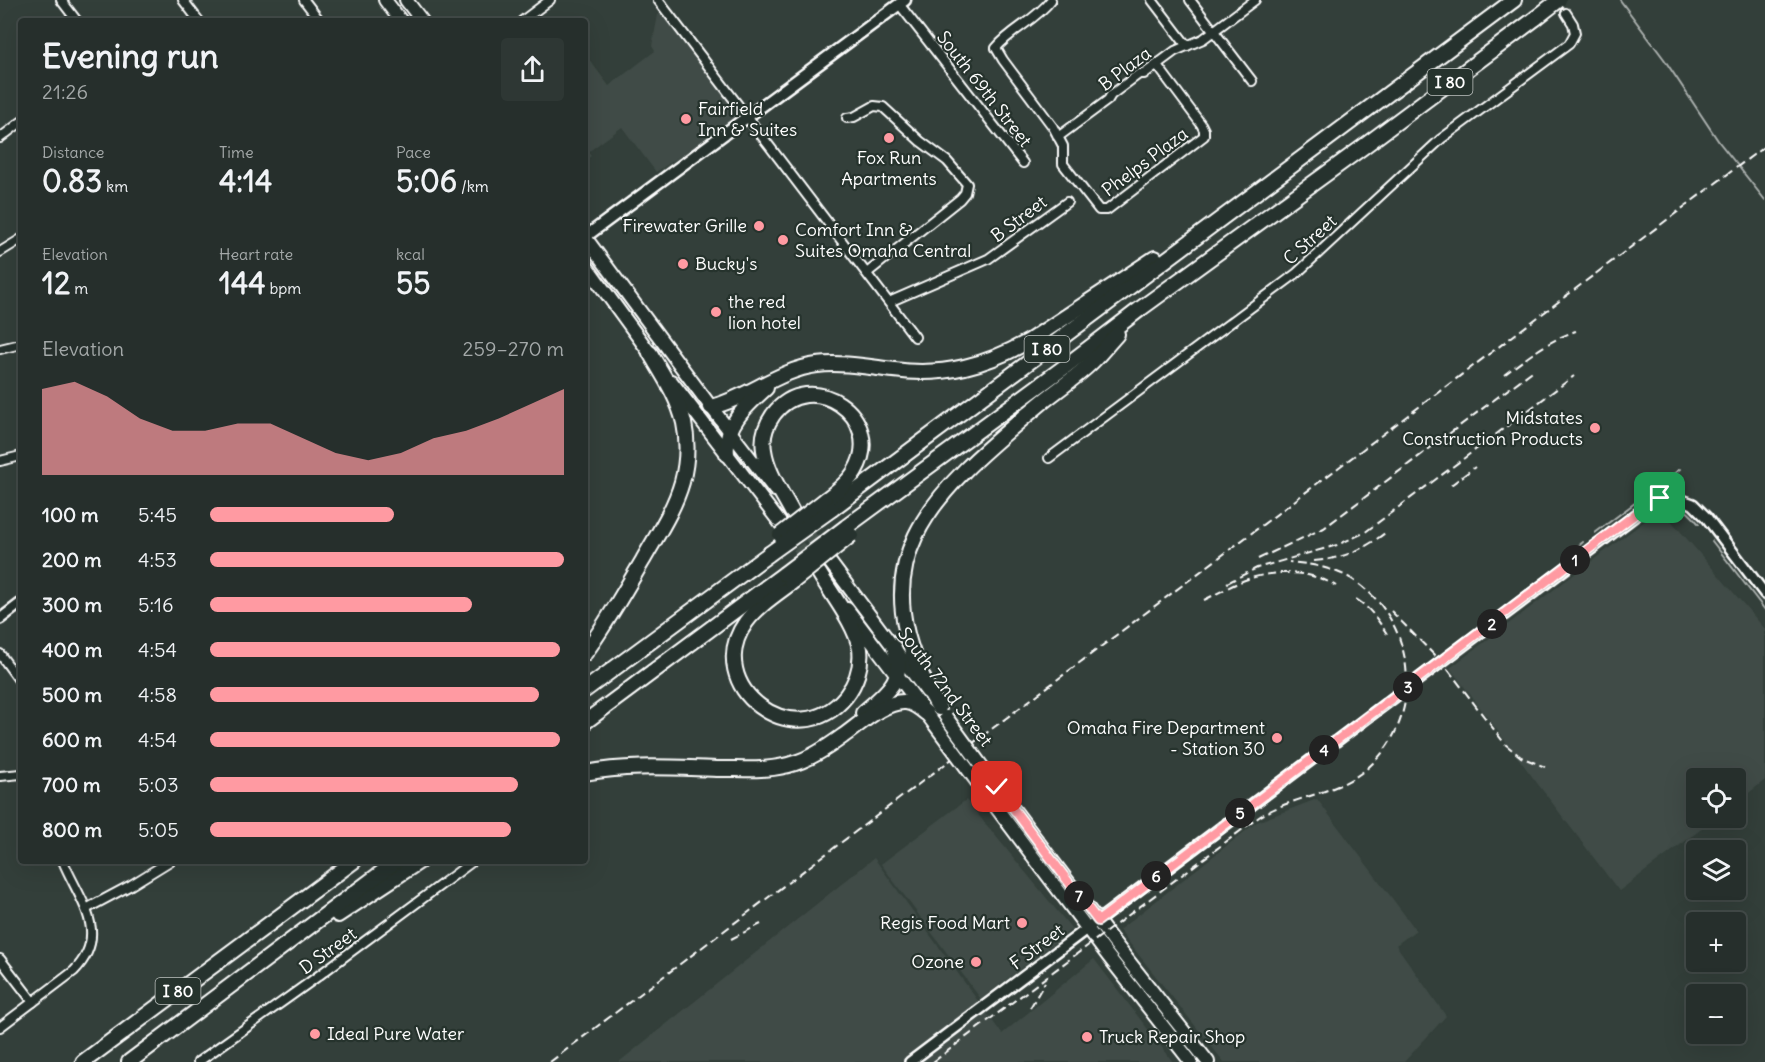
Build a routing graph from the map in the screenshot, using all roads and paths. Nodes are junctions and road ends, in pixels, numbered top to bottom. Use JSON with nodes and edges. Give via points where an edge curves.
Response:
{"nodes":[{"id":1,"x":62,"y":0,"type":"edge"},
{"id":2,"x":183,"y":0,"type":"edge"},
{"id":3,"x":304,"y":0,"type":"edge"},
{"id":4,"x":386,"y":0,"type":"edge"},
{"id":5,"x":406,"y":0,"type":"edge"},
{"id":6,"x":550,"y":0,"type":"edge"},
{"id":7,"x":658,"y":0,"type":"edge"},
{"id":8,"x":1051,"y":0,"type":"edge"},
{"id":9,"x":1152,"y":0,"type":"edge"},
{"id":10,"x":1190,"y":0,"type":"edge"},
{"id":11,"x":1255,"y":0,"type":"edge"},
{"id":12,"x":1514,"y":0,"type":"edge"},
{"id":13,"x":1559,"y":0,"type":"edge"},
{"id":14,"x":902,"y":2,"type":"edge"},
{"id":15,"x":539,"y":3,"type":"edge"},
{"id":16,"x":1566,"y":13,"type":"dead end"},
{"id":17,"x":75,"y":18,"type":"edge"},
{"id":18,"x":197,"y":18,"type":"edge"},
{"id":19,"x":318,"y":18,"type":"edge"},
{"id":20,"x":399,"y":18,"type":"edge"},
{"id":21,"x":420,"y":18,"type":"edge"},
{"id":22,"x":525,"y":18,"type":"edge"},
{"id":23,"x":1213,"y":31,"type":"junction"},
{"id":24,"x":1187,"y":46,"type":"junction"},
{"id":25,"x":1157,"y":64,"type":"junction"},
{"id":26,"x":1252,"y":81,"type":"dead end"},
{"id":27,"x":748,"y":117,"type":"junction"},
{"id":28,"x":848,"y":118,"type":"dead end"},
{"id":29,"x":18,"y":124,"type":"edge"},
{"id":30,"x":1058,"y":137,"type":"junction"},
{"id":31,"x":0,"y":138,"type":"edge"},
{"id":32,"x":1023,"y":163,"type":"dead end"},
{"id":33,"x":1262,"y":189,"type":"junction"},
{"id":34,"x":1066,"y":202,"type":"dead end"},
{"id":35,"x":588,"y":235,"type":"edge"},
{"id":36,"x":18,"y":241,"type":"edge"},
{"id":37,"x":588,"y":241,"type":"edge"},
{"id":38,"x":0,"y":252,"type":"edge"},
{"id":39,"x":588,"y":268,"type":"edge"},
{"id":40,"x":867,"y":273,"type":"junction"},
{"id":41,"x":889,"y":303,"type":"junction"},
{"id":42,"x":1140,"y":309,"type":"junction"},
{"id":43,"x":915,"y":337,"type":"dead end"},
{"id":44,"x":18,"y":346,"type":"edge"},
{"id":45,"x":0,"y":350,"type":"edge"},
{"id":46,"x":650,"y":353,"type":"junction"},
{"id":47,"x":782,"y":376,"type":"junction"},
{"id":48,"x":711,"y":407,"type":"junction"},
{"id":49,"x":729,"y":431,"type":"junction"},
{"id":50,"x":728,"y":454,"type":"junction"},
{"id":51,"x":18,"y":457,"type":"edge"},
{"id":52,"x":1049,"y":458,"type":"dead end"},
{"id":53,"x":0,"y":461,"type":"edge"},
{"id":54,"x":829,"y":504,"type":"junction"},
{"id":55,"x":793,"y":513,"type":"joint"},
{"id":56,"x":781,"y":524,"type":"tunnel mouth"},
{"id":57,"x":829,"y":561,"type":"tunnel mouth"},
{"id":58,"x":818,"y":572,"type":"joint"},
{"id":59,"x":787,"y":578,"type":"junction"},
{"id":60,"x":1765,"y":594,"type":"edge"},
{"id":61,"x":18,"y":605,"type":"edge"},
{"id":62,"x":0,"y":619,"type":"edge"},
{"id":63,"x":894,"y":648,"type":"junction"},
{"id":64,"x":588,"y":649,"type":"edge"},
{"id":65,"x":0,"y":654,"type":"edge"},
{"id":66,"x":897,"y":675,"type":"junction"},
{"id":67,"x":18,"y":678,"type":"edge"},
{"id":68,"x":588,"y":688,"type":"edge"},
{"id":69,"x":937,"y":713,"type":"junction"},
{"id":70,"x":588,"y":720,"type":"edge"},
{"id":71,"x":805,"y":759,"type":"junction"},
{"id":72,"x":588,"y":773,"type":"edge"},
{"id":73,"x":18,"y":774,"type":"edge"},
{"id":74,"x":0,"y":777,"type":"edge"},
{"id":75,"x":64,"y":864,"type":"edge"},
{"id":76,"x":165,"y":864,"type":"edge"},
{"id":77,"x":343,"y":864,"type":"edge"},
{"id":78,"x":350,"y":864,"type":"edge"},
{"id":79,"x":393,"y":864,"type":"edge"},
{"id":80,"x":415,"y":864,"type":"edge"},
{"id":81,"x":469,"y":864,"type":"edge"},
{"id":82,"x":86,"y":909,"type":"junction"},
{"id":83,"x":273,"y":921,"type":"junction"},
{"id":84,"x":1093,"y":925,"type":"junction"},
{"id":85,"x":0,"y":959,"type":"edge"},
{"id":86,"x":246,"y":975,"type":"junction"},
{"id":87,"x":33,"y":1002,"type":"junction"},
{"id":88,"x":0,"y":1027,"type":"edge"},
{"id":89,"x":83,"y":1062,"type":"edge"},
{"id":90,"x":129,"y":1062,"type":"edge"},
{"id":91,"x":198,"y":1062,"type":"edge"},
{"id":92,"x":910,"y":1062,"type":"edge"},
{"id":93,"x":1191,"y":1062,"type":"edge"},
{"id":94,"x":1208,"y":1062,"type":"edge"}],
"edges":[{"from":1,"to":17,"type":"street"},
{"from":2,"to":18,"type":"street"},
{"from":3,"to":19,"type":"street"},
{"from":4,"to":20,"type":"main road"},
{"from":5,"to":21,"type":"main road"},
{"from":6,"to":15,"type":"street"},
{"from":7,"to":27,"type":"street"},
{"from":8,"to":30,"type":"street","via":[[996,48]]},
{"from":9,"to":24,"type":"street"},
{"from":10,"to":23,"type":"street"},
{"from":11,"to":23,"type":"street"},
{"from":12,"to":33,"type":"highway","number":"I 80"},
{"from":13,"to":42,"type":"highway","number":"I 80","bridge":true},
{"from":14,"to":27,"type":"main road"},
{"from":14,"to":32,"type":"street","name":"South 69th Street"},
{"from":15,"to":22,"type":"street"},
{"from":16,"to":52,"type":"street","name":"C Street","via":[[1574,29],[1569,44],[1441,139],[1297,273]]},
{"from":23,"to":24,"type":"street","name":"B Plaza"},
{"from":23,"to":26,"type":"street"},
{"from":24,"to":25,"type":"street","name":"B Plaza"},
{"from":25,"to":30,"type":"street","name":"B Plaza","via":[[1138,74]]},
{"from":25,"to":30,"type":"street","name":"Phelps Plaza","via":[[1204,133],[1121,200],[1107,210],[1096,207],[1063,164],[1063,146]]},
{"from":27,"to":35,"type":"main road"},
{"from":27,"to":40,"type":"street"},
{"from":28,"to":40,"type":"street","via":[[866,109],[883,107],[967,184],[960,199]]},
{"from":29,"to":31,"type":"street"},
{"from":33,"to":47,"type":"highway","via":[[1029,341],[996,358],[970,367],[937,371],[827,364]]},
{"from":33,"to":54,"type":"highway","number":"I 80"},
{"from":34,"to":41,"type":"street","name":"B Street","via":[[988,259]]},
{"from":36,"to":38,"type":"street"},
{"from":37,"to":48,"type":"main road"},
{"from":39,"to":46,"type":"main road"},
{"from":40,"to":41,"type":"street"},
{"from":41,"to":43,"type":"street"},
{"from":42,"to":59,"type":"highway","number":"I 80","bridge":true},
{"from":42,"to":69,"type":"highway","via":[[1091,363],[973,463],[935,502],[920,525],[906,559],[902,608],[913,657]]},
{"from":44,"to":45,"type":"street"},
{"from":46,"to":50,"type":"main road"},
{"from":46,"to":64,"type":"highway","via":[[680,408],[686,438],[685,468],[657,536]]},
{"from":47,"to":48,"type":"highway"},
{"from":47,"to":49,"type":"highway","via":[[744,410]]},
{"from":48,"to":49,"type":"main road"},
{"from":49,"to":50,"type":"highway"},
{"from":49,"to":55,"type":"main road"},
{"from":50,"to":56,"type":"main road"},
{"from":51,"to":53,"type":"street"},
{"from":54,"to":55,"type":"highway","via":[[856,467],[862,447],[860,430],[853,416],[837,401],[817,395],[801,396],[785,403],[774,414],[763,441],[770,470]]},
{"from":54,"to":68,"type":"highway","number":"I 80","bridge":true},
{"from":57,"to":63,"type":"main road","name":"South 72nd Street"},
{"from":58,"to":59,"type":"highway","via":[[855,635],[859,665],[850,691],[839,703],[820,715],[799,720],[772,715],[754,703],[742,686],[735,665],[736,644],[747,620]]},
{"from":58,"to":66,"type":"main road","name":"South 72nd Street"},
{"from":59,"to":70,"type":"highway","number":"I 80"},
{"from":60,"to":84,"type":"street","name":"F Street","via":[[1699,508],[1674,496],[1660,498]]},
{"from":61,"to":62,"type":"street"},
{"from":63,"to":66,"type":"highway","via":[[899,657]]},
{"from":63,"to":69,"type":"main road","name":"South 72nd Street"},
{"from":65,"to":67,"type":"street"},
{"from":66,"to":69,"type":"main road","name":"South 72nd Street"},
{"from":66,"to":71,"type":"highway","via":[[861,715]]},
{"from":69,"to":71,"type":"highway","via":[[910,703],[890,705]]},
{"from":69,"to":84,"type":"main road","name":"South 72nd Street","bridge":true,"via":[[997,787]]},
{"from":69,"to":84,"type":"main road","name":"South 72nd Street","bridge":true,"via":[[935,725]]},
{"from":71,"to":72,"type":"highway","via":[[763,769],[640,767]]},
{"from":73,"to":74,"type":"street"},
{"from":75,"to":82,"type":"street"},
{"from":76,"to":82,"type":"street"},
{"from":77,"to":83,"type":"highway"},
{"from":78,"to":83,"type":"highway","number":"I 80"},
{"from":79,"to":86,"type":"highway","number":"I 80"},
{"from":80,"to":86,"type":"highway"},
{"from":81,"to":91,"type":"street","name":"D Street"},
{"from":82,"to":87,"type":"street","via":[[92,938],[86,956],[74,971]]},
{"from":83,"to":89,"type":"highway","number":"I 80"},
{"from":84,"to":92,"type":"street","name":"F Street"},
{"from":84,"to":93,"type":"main road","name":"South 72nd Street"},
{"from":84,"to":94,"type":"main road","name":"South 72nd Street"},
{"from":85,"to":87,"type":"street"},
{"from":86,"to":90,"type":"highway","number":"I 80"},
{"from":87,"to":88,"type":"street"}]}
